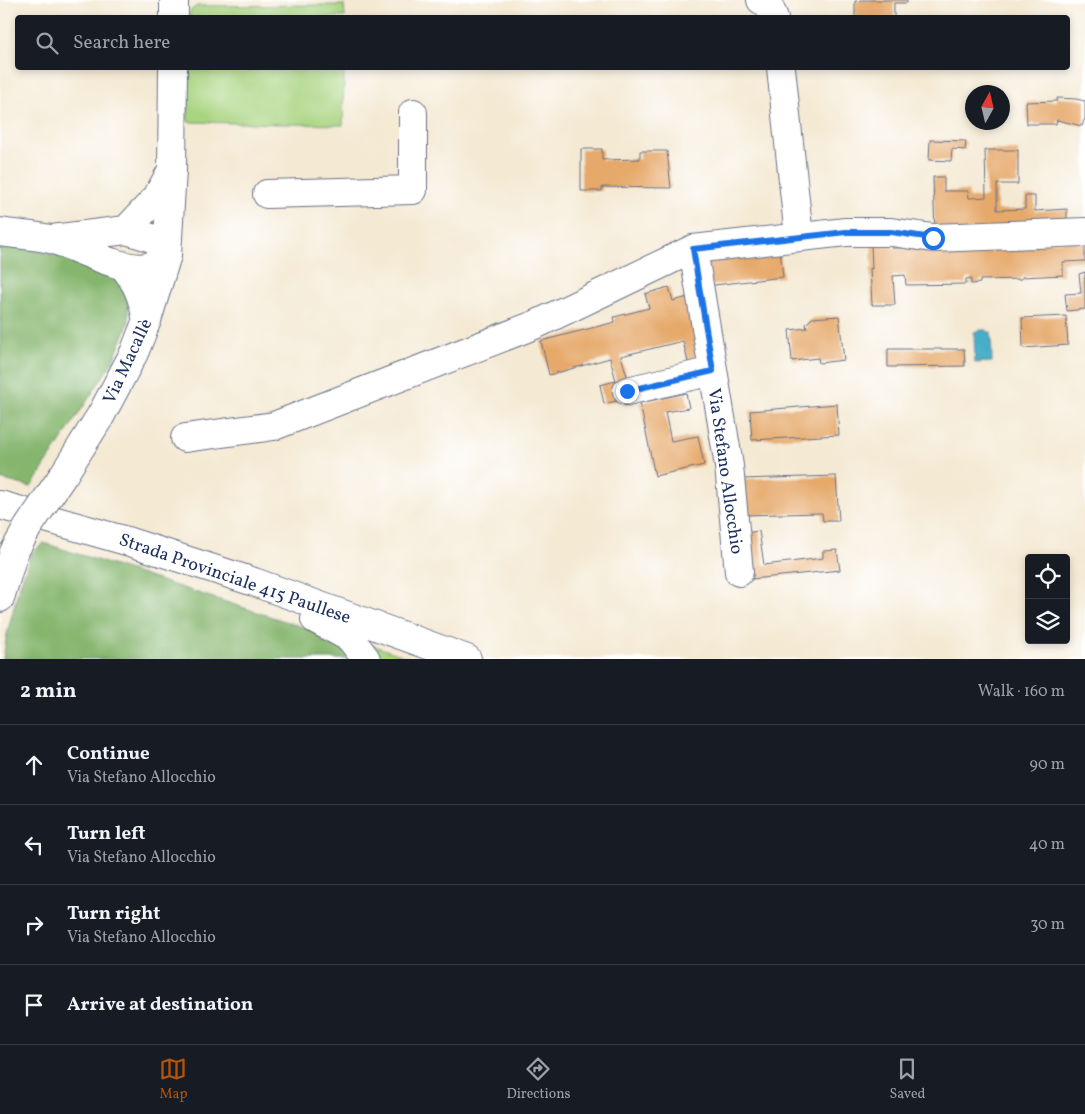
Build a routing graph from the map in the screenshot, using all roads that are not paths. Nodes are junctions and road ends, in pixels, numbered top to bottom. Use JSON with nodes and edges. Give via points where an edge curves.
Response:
{"nodes":[{"id":1,"x":174,"y":0,"type":"edge"},
{"id":2,"x":761,"y":0,"type":"edge"},
{"id":3,"x":174,"y":15,"type":"edge"},
{"id":4,"x":773,"y":15,"type":"edge"},
{"id":5,"x":173,"y":70,"type":"edge"},
{"id":6,"x":781,"y":70,"type":"edge"},
{"id":7,"x":413,"y":113,"type":"dead end"},
{"id":8,"x":172,"y":170,"type":"junction"},
{"id":9,"x":267,"y":194,"type":"dead end"},
{"id":10,"x":126,"y":230,"type":"junction"},
{"id":11,"x":0,"y":232,"type":"edge"},
{"id":12,"x":1085,"y":232,"type":"edge"},
{"id":13,"x":799,"y":237,"type":"junction"},
{"id":14,"x":52,"y":239,"type":"junction"},
{"id":15,"x":693,"y":249,"type":"junction"},
{"id":16,"x":167,"y":255,"type":"junction"},
{"id":17,"x":122,"y":265,"type":"junction"},
{"id":18,"x":147,"y":320,"type":"junction"},
{"id":19,"x":713,"y":371,"type":"junction"},
{"id":20,"x":627,"y":391,"type":"dead end"},
{"id":21,"x":185,"y":438,"type":"dead end"},
{"id":22,"x":0,"y":491,"type":"edge"},
{"id":23,"x":0,"y":505,"type":"edge"},
{"id":24,"x":130,"y":542,"type":"junction"},
{"id":25,"x":739,"y":572,"type":"dead end"},
{"id":26,"x":254,"y":582,"type":"junction"},
{"id":27,"x":0,"y":598,"type":"edge"},
{"id":28,"x":366,"y":659,"type":"edge"},
{"id":29,"x":467,"y":659,"type":"edge"}],
"edges":[{"from":1,"to":3,"type":"main road"},
{"from":2,"to":4,"type":"main road","via":[[768,4]]},
{"from":5,"to":8,"type":"main road","name":"Via Macallè"},
{"from":6,"to":13,"type":"main road"},
{"from":7,"to":9,"type":"main road","via":[[413,190]]},
{"from":8,"to":10,"type":"main road","via":[[157,197]]},
{"from":8,"to":16,"type":"main road","name":"Via Macallè"},
{"from":10,"to":14,"type":"main road"},
{"from":10,"to":16,"type":"main road","via":[[155,240]]},
{"from":11,"to":14,"type":"main road"},
{"from":12,"to":13,"type":"main road","via":[[933,238],[891,232],[846,232]]},
{"from":13,"to":15,"type":"main road"},
{"from":14,"to":17,"type":"main road"},
{"from":15,"to":19,"type":"main road","name":"Via Stefano Allocchio"},
{"from":15,"to":21,"type":"main road","via":[[538,324],[274,426]]},
{"from":16,"to":17,"type":"main road","via":[[147,267]]},
{"from":16,"to":18,"type":"main road","name":"Via Macallè"},
{"from":17,"to":18,"type":"main road","via":[[133,278]]},
{"from":18,"to":27,"type":"main road","name":"Via Macallè","bridge":true,"via":[[134,353],[101,415],[14,552]]},
{"from":19,"to":20,"type":"main road","name":"Via Stefano Allocchio"},
{"from":19,"to":25,"type":"main road","name":"Via Stefano Allocchio","via":[[729,466]]},
{"from":22,"to":24,"type":"main road","via":[[80,515]]},
{"from":23,"to":24,"type":"main road","name":"Strada Provinciale 415 Paullese"},
{"from":24,"to":26,"type":"main road","name":"Strada Provinciale 415 Paullese"},
{"from":26,"to":28,"type":"main road","via":[[282,604],[350,638]]},
{"from":26,"to":29,"type":"main road","name":"Strada Provinciale 415 Paullese"}]}
